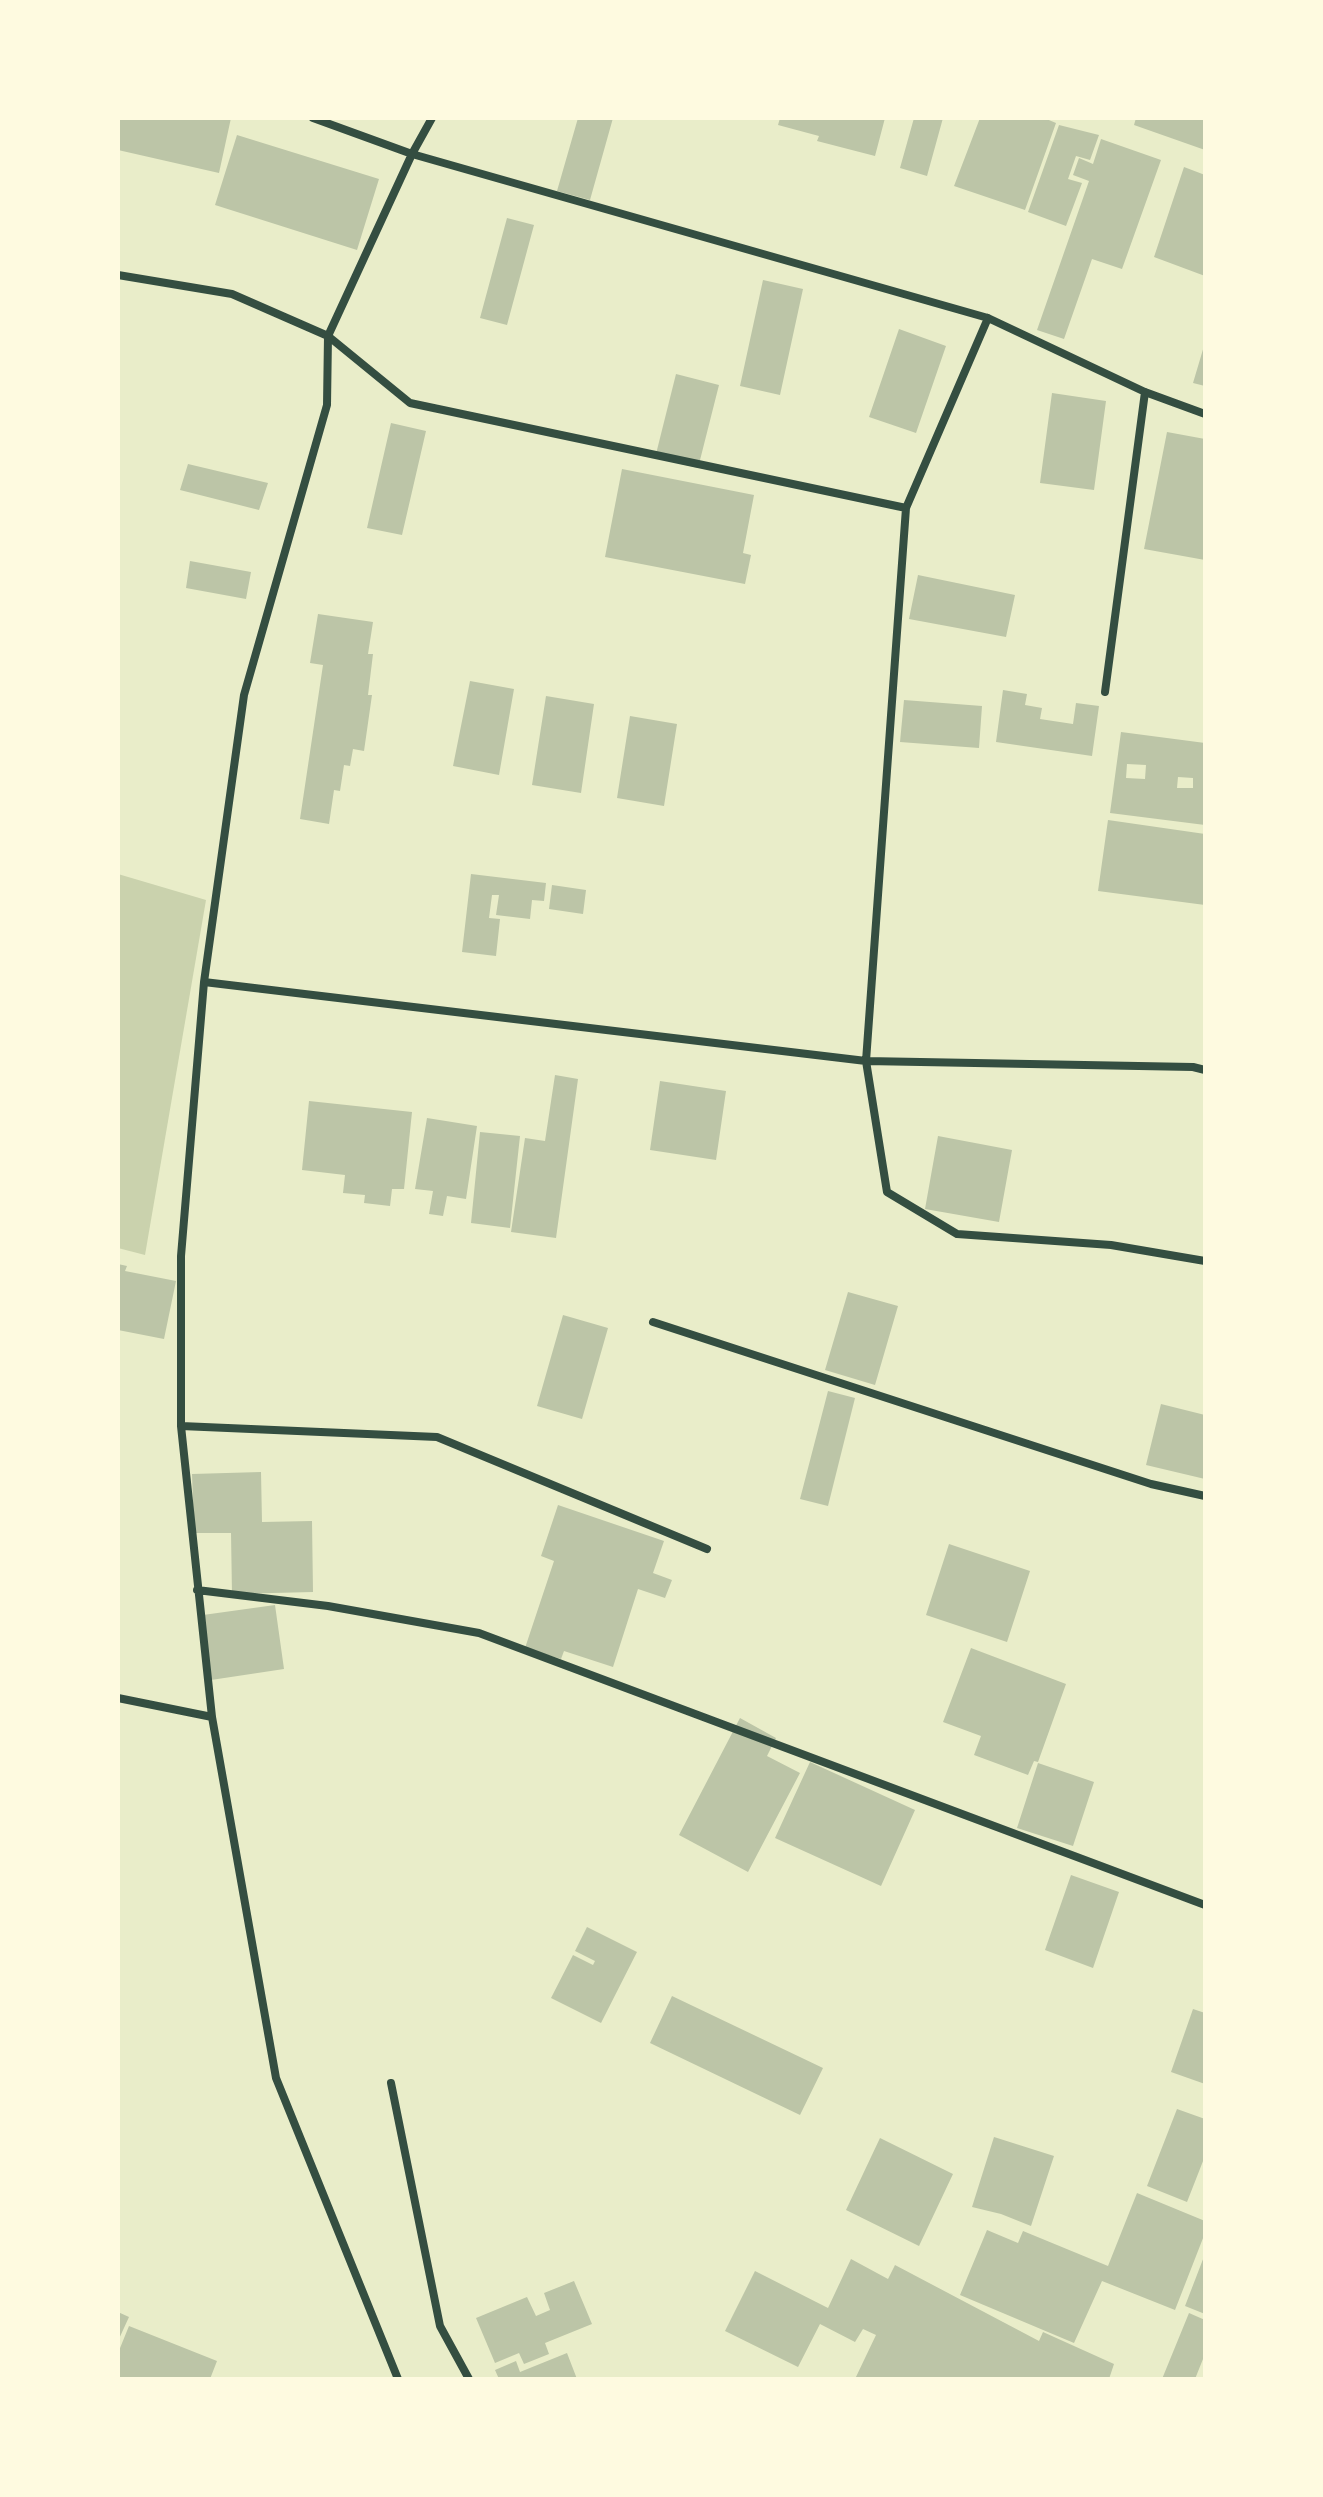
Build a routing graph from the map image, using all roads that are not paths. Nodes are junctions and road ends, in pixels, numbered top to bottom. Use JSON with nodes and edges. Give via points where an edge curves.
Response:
{"nodes":[{"id":1,"x":313,"y":118,"type":"edge"},
{"id":2,"x":432,"y":118,"type":"edge"},
{"id":3,"x":412,"y":154,"type":"junction"},
{"id":4,"x":118,"y":275,"type":"edge"},
{"id":5,"x":988,"y":318,"type":"junction"},
{"id":6,"x":328,"y":336,"type":"junction"},
{"id":7,"x":1145,"y":392,"type":"junction"},
{"id":8,"x":1205,"y":414,"type":"edge"},
{"id":9,"x":906,"y":508,"type":"junction"},
{"id":10,"x":1105,"y":692,"type":"dead end"},
{"id":11,"x":204,"y":982,"type":"junction"},
{"id":12,"x":866,"y":1061,"type":"junction"},
{"id":13,"x":1205,"y":1070,"type":"edge"},
{"id":14,"x":1205,"y":1261,"type":"edge"},
{"id":15,"x":653,"y":1322,"type":"dead end"},
{"id":16,"x":181,"y":1426,"type":"junction"},
{"id":17,"x":1205,"y":1496,"type":"edge"},
{"id":18,"x":707,"y":1549,"type":"dead end"},
{"id":19,"x":197,"y":1590,"type":"junction"},
{"id":20,"x":118,"y":1698,"type":"edge"},
{"id":21,"x":212,"y":1717,"type":"junction"},
{"id":22,"x":1205,"y":1905,"type":"edge"},
{"id":23,"x":391,"y":2083,"type":"dead end"},
{"id":24,"x":398,"y":2379,"type":"edge"},
{"id":25,"x":469,"y":2379,"type":"edge"}],
"edges":[{"from":1,"to":3,"type":"street"},
{"from":2,"to":3,"type":"street"},
{"from":3,"to":5,"type":"street"},
{"from":3,"to":6,"type":"street"},
{"from":4,"to":6,"type":"street","via":[[232,294]]},
{"from":5,"to":7,"type":"street"},
{"from":5,"to":9,"type":"street"},
{"from":6,"to":9,"type":"street","via":[[410,403]]},
{"from":6,"to":11,"type":"street","via":[[327,405],[244,695]]},
{"from":7,"to":8,"type":"street"},
{"from":7,"to":10,"type":"street"},
{"from":9,"to":12,"type":"street"},
{"from":11,"to":12,"type":"street"},
{"from":11,"to":16,"type":"street","via":[[181,1256]]},
{"from":12,"to":13,"type":"street"},
{"from":12,"to":14,"type":"street","via":[[887,1192],[957,1234],[1111,1245]]},
{"from":15,"to":17,"type":"street","via":[[1151,1484]]},
{"from":16,"to":18,"type":"street","via":[[437,1437]]},
{"from":16,"to":19,"type":"street"},
{"from":19,"to":21,"type":"street"},
{"from":19,"to":22,"type":"street","via":[[479,1633]]},
{"from":20,"to":21,"type":"street"},
{"from":21,"to":24,"type":"street","via":[[276,2078]]},
{"from":23,"to":25,"type":"street","via":[[440,2326]]}]}
